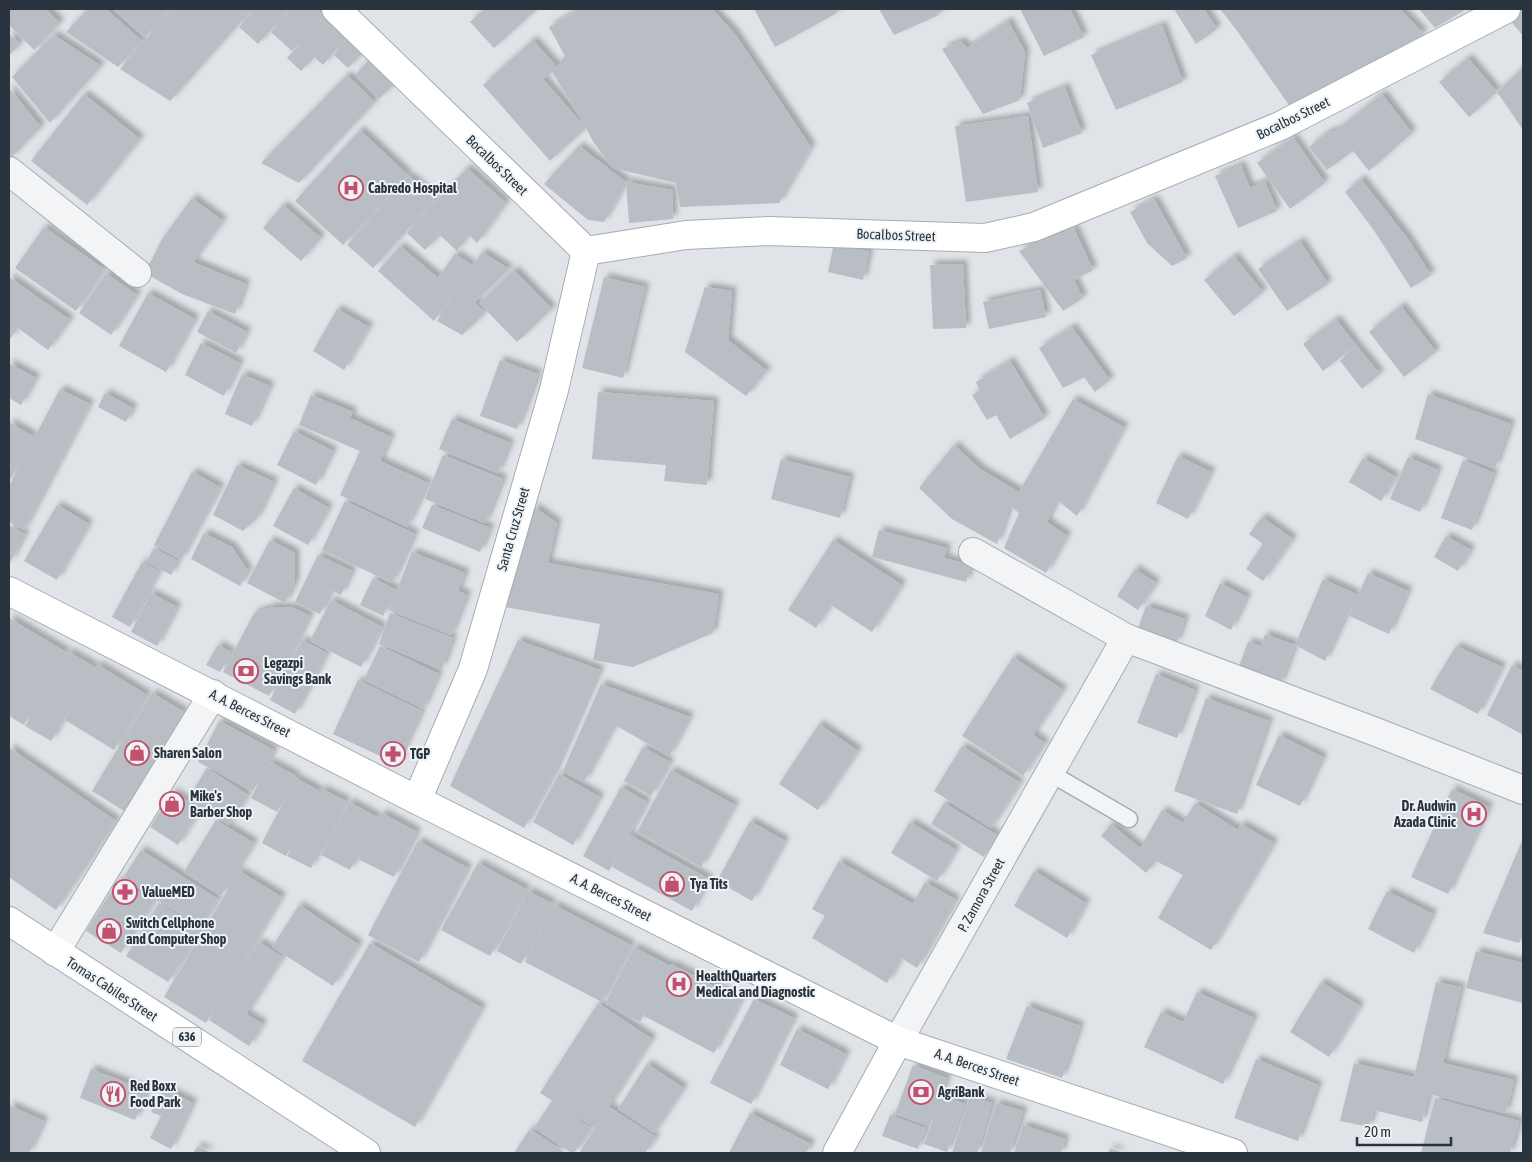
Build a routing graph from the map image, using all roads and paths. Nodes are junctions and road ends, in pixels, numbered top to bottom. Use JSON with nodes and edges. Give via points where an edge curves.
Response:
{"nodes":[{"id":1,"x":336,"y":9,"type":"edge"},
{"id":2,"x":1506,"y":9,"type":"edge"},
{"id":3,"x":9,"y":171,"type":"edge"},
{"id":4,"x":586,"y":251,"type":"junction"},
{"id":5,"x":137,"y":273,"type":"dead end"},
{"id":6,"x":973,"y":552,"type":"dead end"},
{"id":7,"x":9,"y":591,"type":"edge"},
{"id":8,"x":1126,"y":638,"type":"junction"},
{"id":9,"x":213,"y":694,"type":"junction"},
{"id":10,"x":1050,"y":773,"type":"junction"},
{"id":11,"x":1523,"y":790,"type":"edge"},
{"id":12,"x":417,"y":800,"type":"junction"},
{"id":13,"x":1129,"y":819,"type":"dead end"},
{"id":14,"x":9,"y":921,"type":"edge"},
{"id":15,"x":56,"y":952,"type":"junction"},
{"id":16,"x":898,"y":1041,"type":"junction"},
{"id":17,"x":366,"y":1153,"type":"edge"},
{"id":18,"x":837,"y":1153,"type":"edge"},
{"id":19,"x":1233,"y":1153,"type":"edge"}],
"edges":[{"from":1,"to":4,"type":"street","name":"Bocalbos Street"},
{"from":2,"to":4,"type":"street","name":"Bocalbos Street","via":[[1280,126],[1034,228],[985,238],[741,232],[686,235]]},
{"from":3,"to":5,"type":"street"},
{"from":4,"to":12,"type":"street","name":"Santa Cruz Street","via":[[554,390],[473,669]]},
{"from":6,"to":8,"type":"street"},
{"from":7,"to":9,"type":"street","name":"A. A. Berces Street"},
{"from":8,"to":10,"type":"street","name":"P. Zamora Street"},
{"from":8,"to":11,"type":"street"},
{"from":9,"to":12,"type":"street","name":"A. A. Berces Street"},
{"from":9,"to":15,"type":"street"},
{"from":10,"to":13,"type":"lane"},
{"from":10,"to":16,"type":"street","name":"P. Zamora Street"},
{"from":12,"to":16,"type":"street","name":"A. A. Berces Street"},
{"from":14,"to":15,"type":"street","name":"Tomas Cabiles Street","number":"636"},
{"from":15,"to":17,"type":"street","name":"Tomas Cabiles Street","number":"636"},
{"from":16,"to":18,"type":"street","name":"P. Zamora Street"},
{"from":16,"to":19,"type":"street","name":"A. A. Berces Street"}]}
